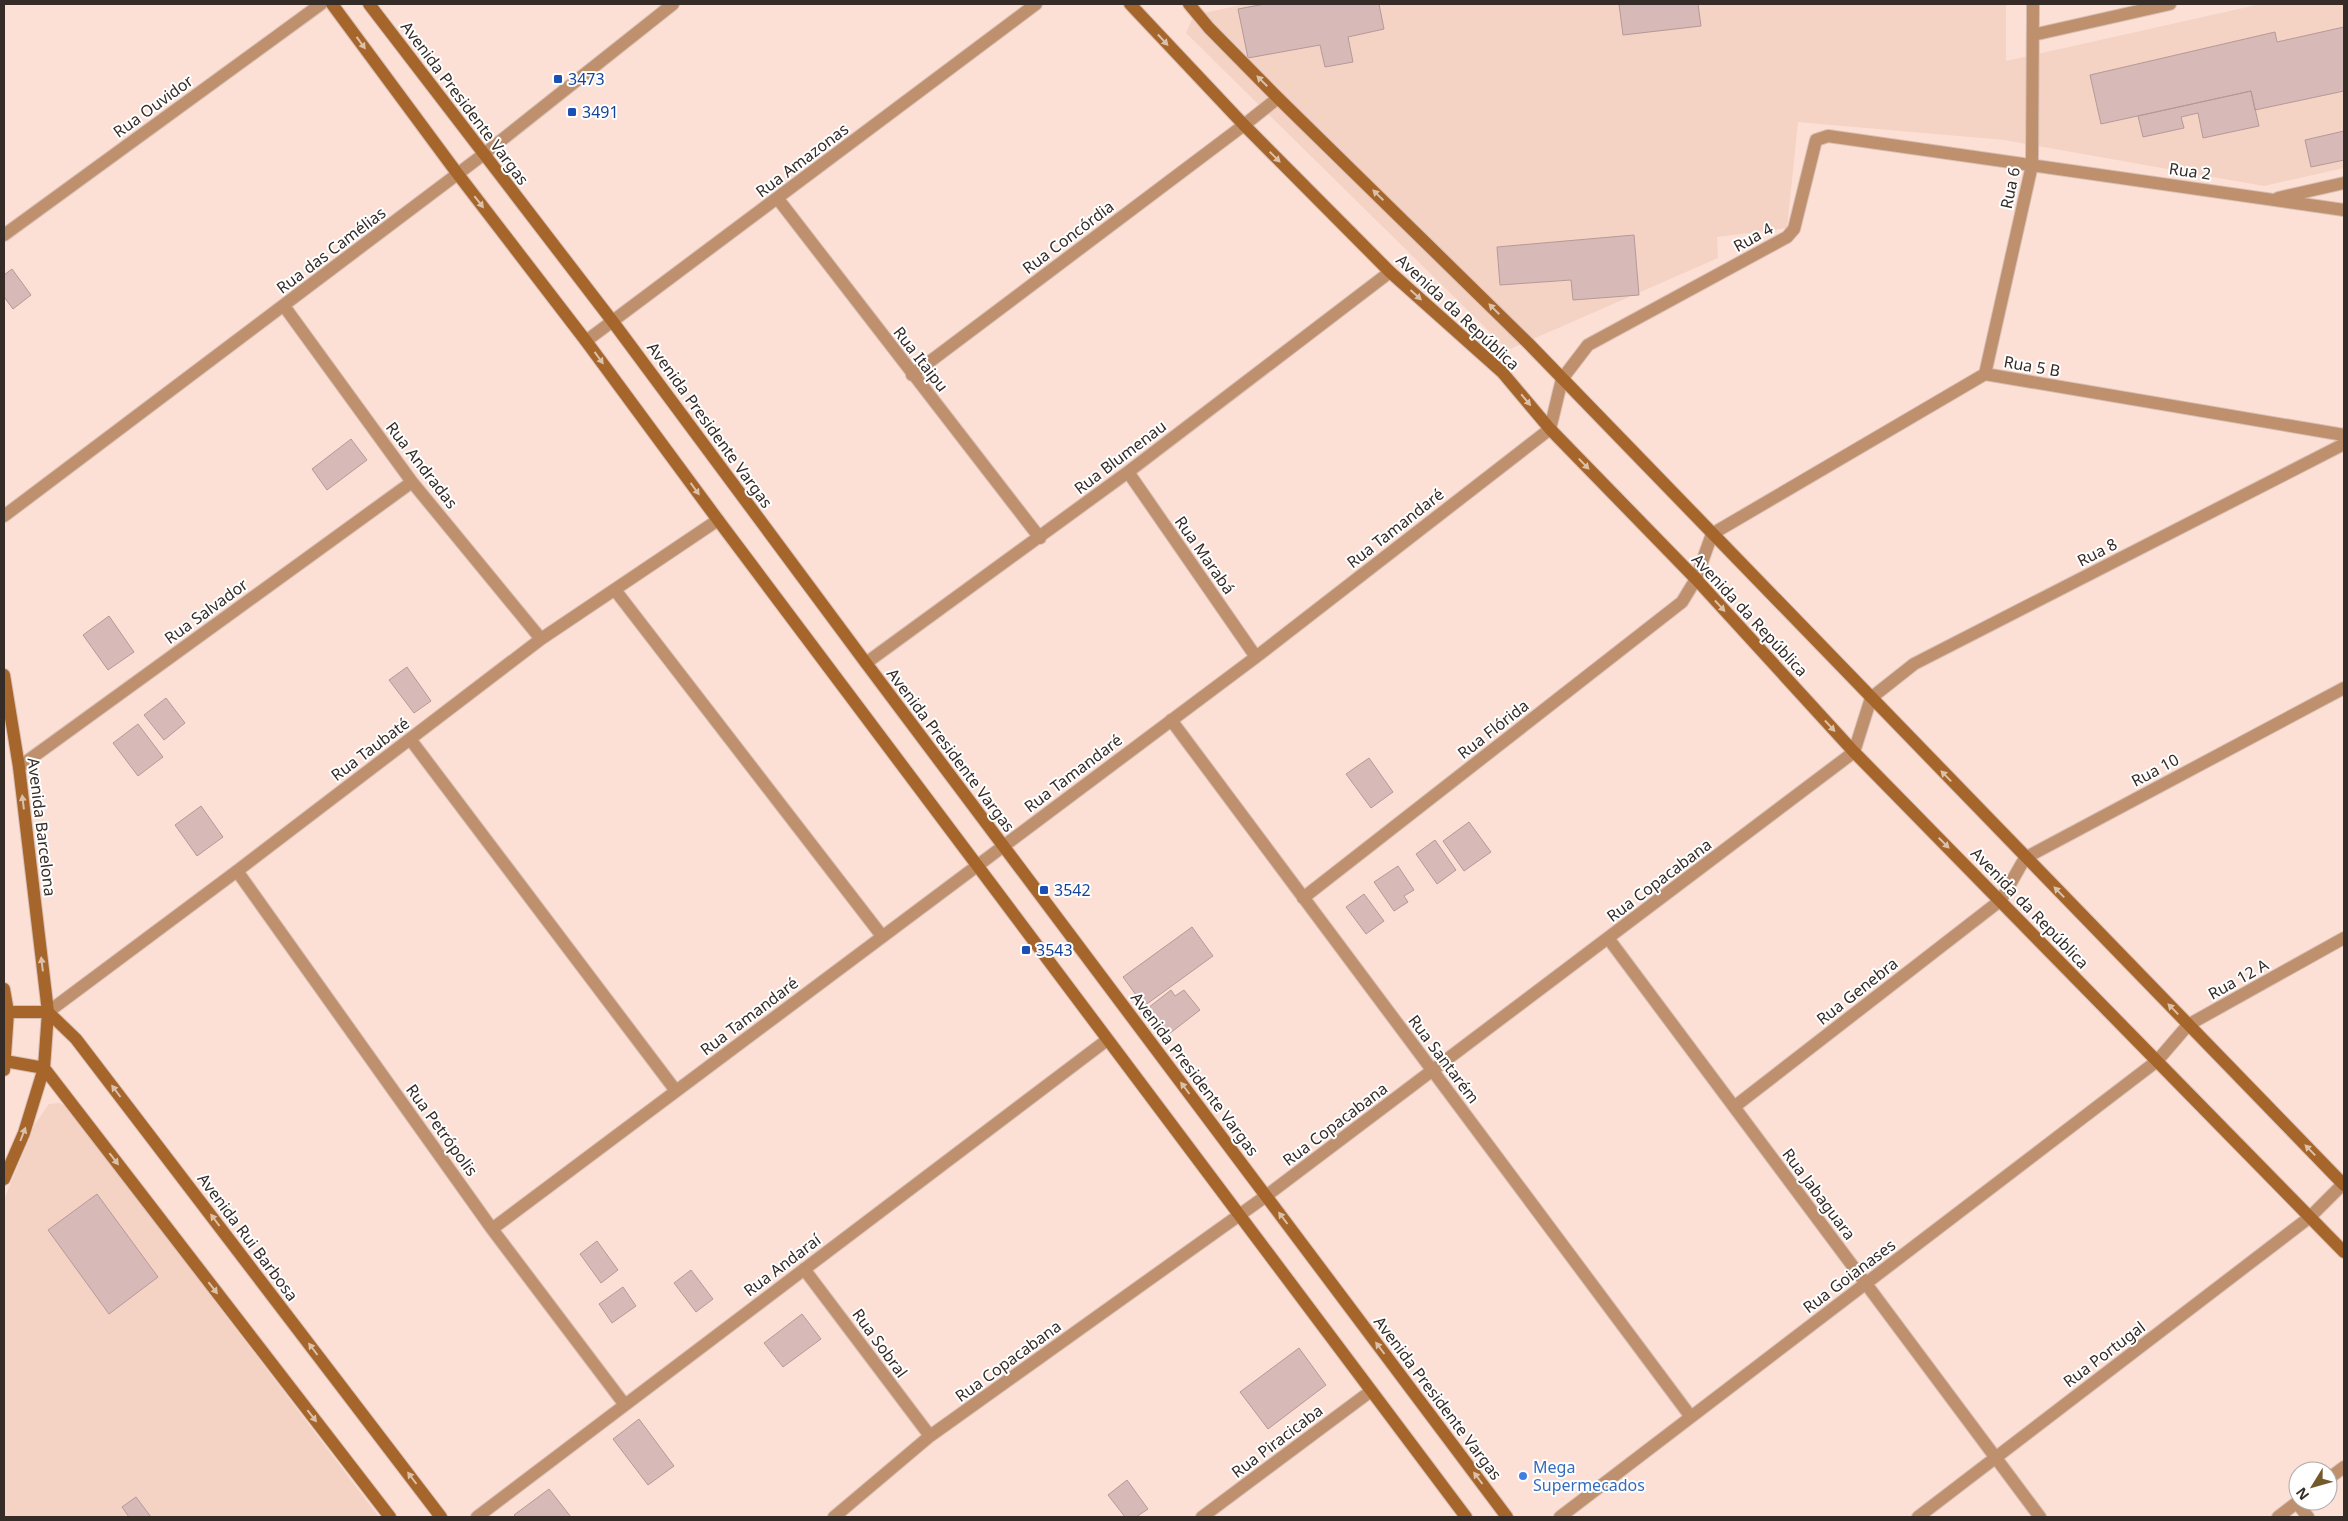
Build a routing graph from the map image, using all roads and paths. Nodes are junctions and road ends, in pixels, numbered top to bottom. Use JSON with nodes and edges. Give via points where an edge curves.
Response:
{"nodes":[{"id":1,"x":321,"y":4,"type":"edge"},
{"id":2,"x":332,"y":4,"type":"edge"},
{"id":3,"x":369,"y":4,"type":"edge"},
{"id":4,"x":673,"y":4,"type":"edge"},
{"id":5,"x":1036,"y":4,"type":"edge"},
{"id":6,"x":1130,"y":4,"type":"edge"},
{"id":7,"x":1189,"y":4,"type":"edge"},
{"id":8,"x":2033,"y":4,"type":"edge"},
{"id":9,"x":2170,"y":4,"type":"edge"},
{"id":10,"x":2033,"y":35,"type":"junction"},
{"id":11,"x":1278,"y":98,"type":"junction"},
{"id":12,"x":1244,"y":125,"type":"junction"},
{"id":13,"x":484,"y":154,"type":"junction"},
{"id":14,"x":2032,"y":165,"type":"junction"},
{"id":15,"x":457,"y":173,"type":"junction"},
{"id":16,"x":2344,"y":183,"type":"edge"},
{"id":17,"x":778,"y":199,"type":"junction"},
{"id":18,"x":2270,"y":199,"type":"junction"},
{"id":19,"x":2344,"y":210,"type":"edge"},
{"id":20,"x":4,"y":235,"type":"edge"},
{"id":21,"x":1390,"y":272,"type":"junction"},
{"id":22,"x":284,"y":306,"type":"junction"},
{"id":23,"x":614,"y":322,"type":"junction"},
{"id":24,"x":586,"y":341,"type":"junction"},
{"id":25,"x":1985,"y":374,"type":"junction"},
{"id":26,"x":912,"y":375,"type":"junction"},
{"id":27,"x":1562,"y":378,"type":"junction"},
{"id":28,"x":1550,"y":429,"type":"junction"},
{"id":29,"x":2344,"y":435,"type":"edge"},
{"id":30,"x":2344,"y":444,"type":"edge"},
{"id":31,"x":1128,"y":472,"type":"junction"},
{"id":32,"x":412,"y":482,"type":"junction"},
{"id":33,"x":4,"y":516,"type":"edge"},
{"id":34,"x":718,"y":520,"type":"junction"},
{"id":35,"x":1712,"y":534,"type":"junction"},
{"id":36,"x":1040,"y":538,"type":"junction"},
{"id":37,"x":1696,"y":580,"type":"junction"},
{"id":38,"x":614,"y":590,"type":"junction"},
{"id":39,"x":541,"y":639,"type":"junction"},
{"id":40,"x":1256,"y":657,"type":"junction"},
{"id":41,"x":866,"y":663,"type":"junction"},
{"id":42,"x":4,"y":676,"type":"edge"},
{"id":43,"x":2344,"y":688,"type":"edge"},
{"id":44,"x":1870,"y":698,"type":"junction"},
{"id":45,"x":1171,"y":720,"type":"junction"},
{"id":46,"x":410,"y":739,"type":"junction"},
{"id":47,"x":1854,"y":752,"type":"junction"},
{"id":48,"x":19,"y":766,"type":"junction"},
{"id":49,"x":1003,"y":846,"type":"junction"},
{"id":50,"x":2025,"y":858,"type":"junction"},
{"id":51,"x":977,"y":865,"type":"junction"},
{"id":52,"x":237,"y":872,"type":"junction"},
{"id":53,"x":1304,"y":898,"type":"junction"},
{"id":54,"x":2000,"y":900,"type":"junction"},
{"id":55,"x":882,"y":936,"type":"junction"},
{"id":56,"x":1608,"y":938,"type":"junction"},
{"id":57,"x":2344,"y":938,"type":"edge"},
{"id":58,"x":4,"y":989,"type":"edge"},
{"id":59,"x":8,"y":1012,"type":"junction"},
{"id":60,"x":48,"y":1012,"type":"junction"},
{"id":61,"x":2188,"y":1025,"type":"junction"},
{"id":62,"x":1107,"y":1040,"type":"junction"},
{"id":63,"x":2157,"y":1061,"type":"junction"},
{"id":64,"x":5,"y":1066,"type":"edge"},
{"id":65,"x":44,"y":1068,"type":"junction"},
{"id":66,"x":1432,"y":1071,"type":"junction"},
{"id":67,"x":676,"y":1091,"type":"junction"},
{"id":68,"x":1734,"y":1107,"type":"junction"},
{"id":69,"x":4,"y":1179,"type":"edge"},
{"id":70,"x":2344,"y":1184,"type":"edge"},
{"id":71,"x":1266,"y":1196,"type":"junction"},
{"id":72,"x":1239,"y":1216,"type":"junction"},
{"id":73,"x":2310,"y":1217,"type":"junction"},
{"id":74,"x":492,"y":1229,"type":"junction"},
{"id":75,"x":2344,"y":1252,"type":"edge"},
{"id":76,"x":804,"y":1269,"type":"junction"},
{"id":77,"x":1866,"y":1284,"type":"junction"},
{"id":78,"x":1371,"y":1391,"type":"junction"},
{"id":79,"x":625,"y":1405,"type":"junction"},
{"id":80,"x":1691,"y":1417,"type":"junction"},
{"id":81,"x":930,"y":1436,"type":"junction"},
{"id":82,"x":1996,"y":1458,"type":"junction"},
{"id":83,"x":390,"y":1517,"type":"edge"},
{"id":84,"x":441,"y":1517,"type":"edge"},
{"id":85,"x":477,"y":1517,"type":"edge"},
{"id":86,"x":834,"y":1517,"type":"edge"},
{"id":87,"x":1202,"y":1517,"type":"edge"},
{"id":88,"x":1466,"y":1517,"type":"edge"},
{"id":89,"x":1507,"y":1517,"type":"edge"},
{"id":90,"x":1560,"y":1517,"type":"edge"},
{"id":91,"x":1918,"y":1517,"type":"edge"},
{"id":92,"x":2040,"y":1517,"type":"edge"}],
"edges":[{"from":1,"to":20,"type":"street","name":"Rua Ouvidor"},
{"from":2,"to":15,"type":"street","one_way":true},
{"from":3,"to":13,"type":"street","name":"Avenida Presidente Vargas"},
{"from":4,"to":13,"type":"street","name":"Rua das Camélias"},
{"from":5,"to":17,"type":"street","name":"Rua Amazonas"},
{"from":6,"to":12,"type":"street","name":"Avenida da República","one_way":true},
{"from":11,"to":7,"type":"street","name":"Avenida da República","one_way":true},
{"from":8,"to":10,"type":"street","name":"Rua 6"},
{"from":9,"to":10,"type":"street"},
{"from":10,"to":14,"type":"street","name":"Rua 6"},
{"from":11,"to":12,"type":"street","name":"Rua Concórdia"},
{"from":27,"to":11,"type":"street","name":"Avenida da República","one_way":true},
{"from":12,"to":21,"type":"street","name":"Avenida da República","one_way":true},
{"from":12,"to":26,"type":"street","name":"Rua Concórdia"},
{"from":13,"to":15,"type":"street","name":"Rua das Camélias"},
{"from":13,"to":23,"type":"street","name":"Avenida Presidente Vargas"},
{"from":14,"to":18,"type":"street","name":"Rua 2"},
{"from":14,"to":25,"type":"street","name":"Rua 6"},
{"from":14,"to":27,"type":"street","name":"Rua 4","via":[[1828,136],[1816,140],[1794,229],[1786,237],[1588,345]]},
{"from":15,"to":22,"type":"street","name":"Rua das Camélias"},
{"from":15,"to":24,"type":"street","one_way":true},
{"from":16,"to":18,"type":"street"},
{"from":17,"to":23,"type":"street","name":"Rua Amazonas"},
{"from":17,"to":26,"type":"street","name":"Rua Itaipu"},
{"from":18,"to":19,"type":"street","name":"Rua 2"},
{"from":21,"to":28,"type":"street","name":"Avenida da República","one_way":true,"via":[[1502,372]]},
{"from":21,"to":31,"type":"street","name":"Rua Blumenau"},
{"from":22,"to":32,"type":"street","name":"Rua Andradas"},
{"from":22,"to":33,"type":"street","name":"Rua das Camélias"},
{"from":23,"to":24,"type":"street","name":"Rua Amazonas"},
{"from":23,"to":41,"type":"street","name":"Avenida Presidente Vargas"},
{"from":24,"to":34,"type":"street","one_way":true},
{"from":25,"to":29,"type":"street","name":"Rua 5 B"},
{"from":25,"to":35,"type":"street","name":"Rua 5 B"},
{"from":26,"to":36,"type":"street","name":"Rua Itaipu"},
{"from":27,"to":28,"type":"street","name":"Rua 4"},
{"from":27,"to":35,"type":"street","name":"Avenida da República"},
{"from":28,"to":37,"type":"street","name":"Avenida da República","one_way":true},
{"from":28,"to":40,"type":"street","name":"Rua Tamandaré"},
{"from":30,"to":44,"type":"street","name":"Rua 8","via":[[1914,664]]},
{"from":31,"to":36,"type":"street","name":"Rua Blumenau"},
{"from":31,"to":40,"type":"street","name":"Rua Marabá"},
{"from":32,"to":39,"type":"street","name":"Rua Andradas"},
{"from":32,"to":48,"type":"street","name":"Rua Salvador"},
{"from":34,"to":38,"type":"street","name":"Rua Taubaté"},
{"from":34,"to":51,"type":"street"},
{"from":35,"to":37,"type":"street"},
{"from":35,"to":44,"type":"street","name":"Avenida da República"},
{"from":36,"to":41,"type":"street","name":"Rua Blumenau"},
{"from":37,"to":47,"type":"street","name":"Avenida da República","one_way":true},
{"from":37,"to":53,"type":"street","name":"Rua Flórida","via":[[1682,602]]},
{"from":38,"to":39,"type":"street","name":"Rua Taubaté"},
{"from":38,"to":55,"type":"street"},
{"from":39,"to":46,"type":"street","name":"Rua Taubaté"},
{"from":40,"to":45,"type":"street","name":"Rua Tamandaré"},
{"from":41,"to":49,"type":"street","name":"Avenida Presidente Vargas"},
{"from":42,"to":48,"type":"street","name":"Avenida Barcelona"},
{"from":43,"to":50,"type":"street","name":"Rua 10"},
{"from":44,"to":47,"type":"street"},
{"from":50,"to":44,"type":"street","name":"Avenida da República","one_way":true},
{"from":45,"to":49,"type":"street","name":"Rua Tamandaré"},
{"from":45,"to":53,"type":"street","name":"Rua Santarém"},
{"from":46,"to":52,"type":"street","name":"Rua Taubaté"},
{"from":46,"to":67,"type":"street"},
{"from":47,"to":54,"type":"street","name":"Avenida da República","one_way":true},
{"from":47,"to":56,"type":"street","name":"Rua Copacabana"},
{"from":60,"to":48,"type":"street","name":"Avenida Barcelona","one_way":true},
{"from":49,"to":51,"type":"street","name":"Rua Tamandaré"},
{"from":71,"to":49,"type":"street","name":"Avenida Presidente Vargas","one_way":true},
{"from":50,"to":54,"type":"street"},
{"from":61,"to":50,"type":"street","name":"Avenida da República","one_way":true},
{"from":51,"to":55,"type":"street","name":"Rua Tamandaré"},
{"from":51,"to":62,"type":"street"},
{"from":52,"to":60,"type":"street","name":"Rua Taubaté"},
{"from":52,"to":74,"type":"street","name":"Rua Petrópolis"},
{"from":53,"to":66,"type":"street","name":"Rua Santarém"},
{"from":54,"to":63,"type":"street","name":"Avenida da República"},
{"from":54,"to":68,"type":"street","name":"Rua Genebra"},
{"from":55,"to":67,"type":"street","name":"Rua Tamandaré"},
{"from":56,"to":66,"type":"street","name":"Rua Copacabana"},
{"from":56,"to":68,"type":"street","name":"Rua Jabaguara"},
{"from":57,"to":61,"type":"street","name":"Rua 12 A"},
{"from":58,"to":59,"type":"street"},
{"from":59,"to":60,"type":"street"},
{"from":59,"to":64,"type":"street"},
{"from":60,"to":65,"type":"street","name":"Avenida Barcelona"},
{"from":84,"to":60,"type":"street","name":"Avenida Rui Barbosa","one_way":true,"via":[[76,1039]]},
{"from":61,"to":63,"type":"street","name":"Rua 12 A"},
{"from":70,"to":61,"type":"street","name":"Avenida da República","one_way":true},
{"from":62,"to":72,"type":"street"},
{"from":62,"to":76,"type":"street","name":"Rua Andaraí"},
{"from":63,"to":73,"type":"street","name":"Avenida da República"},
{"from":63,"to":77,"type":"street","name":"Rua Goianases"},
{"from":64,"to":65,"type":"street"},
{"from":69,"to":65,"type":"street","name":"Avenida Barcelona","one_way":true,"via":[[24,1133]]},
{"from":65,"to":83,"type":"street","one_way":true},
{"from":66,"to":71,"type":"street","name":"Rua Copacabana"},
{"from":66,"to":80,"type":"street","name":"Rua Santarém"},
{"from":67,"to":74,"type":"street","name":"Rua Tamandaré"},
{"from":68,"to":77,"type":"street","name":"Rua Jabaguara"},
{"from":70,"to":73,"type":"street","name":"Rua Portugal"},
{"from":71,"to":72,"type":"street","name":"Rua Copacabana"},
{"from":89,"to":71,"type":"street","name":"Avenida Presidente Vargas","one_way":true},
{"from":72,"to":78,"type":"street"},
{"from":72,"to":81,"type":"street","name":"Rua Copacabana"},
{"from":73,"to":75,"type":"street","name":"Avenida da República"},
{"from":73,"to":82,"type":"street","name":"Rua Portugal"},
{"from":74,"to":79,"type":"street","name":"Rua Petrópolis"},
{"from":76,"to":79,"type":"street","name":"Rua Andaraí"},
{"from":76,"to":81,"type":"street","name":"Rua Sobral"},
{"from":77,"to":80,"type":"street","name":"Rua Goianases"},
{"from":77,"to":82,"type":"street","name":"Rua Jabaguara"},
{"from":78,"to":87,"type":"street","name":"Rua Piracicaba"},
{"from":78,"to":88,"type":"street"},
{"from":79,"to":85,"type":"street","name":"Rua Andaraí"},
{"from":80,"to":90,"type":"street","name":"Rua Goianases"},
{"from":81,"to":86,"type":"street","name":"Rua Copacabana"},
{"from":82,"to":91,"type":"street","name":"Rua Portugal"},
{"from":82,"to":92,"type":"street","name":"Rua Jabaguara"}]}
